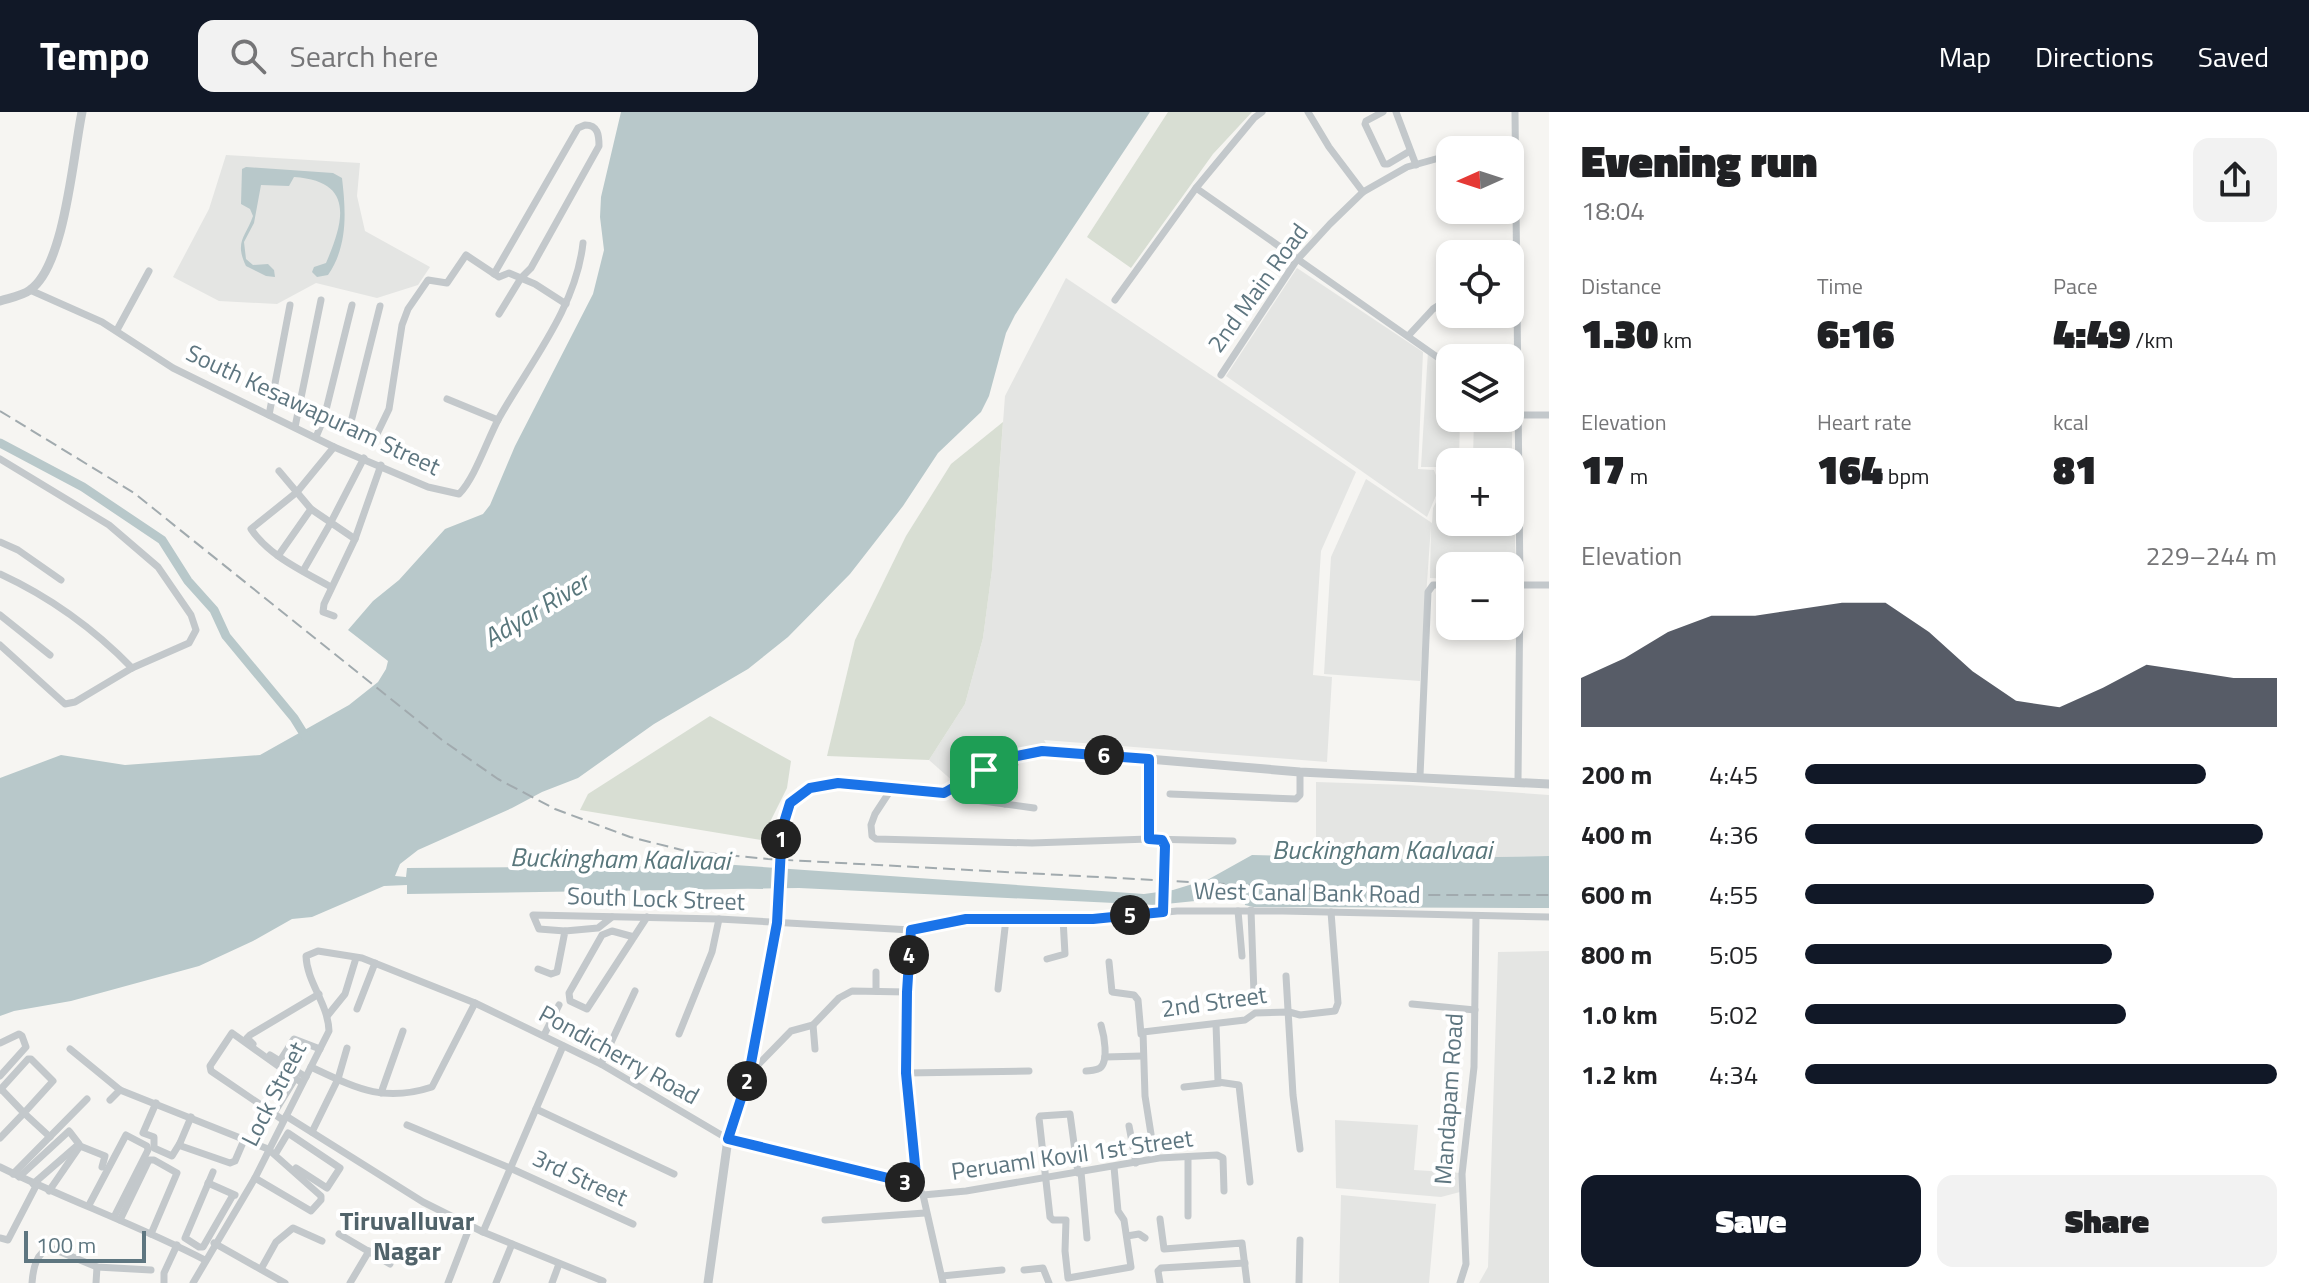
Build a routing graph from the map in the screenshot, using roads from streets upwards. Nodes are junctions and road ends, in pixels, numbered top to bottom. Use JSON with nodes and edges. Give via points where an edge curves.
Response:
{"nodes":[{"id":1,"x":82,"y":112,"type":"edge"},
{"id":2,"x":1262,"y":112,"type":"edge"},
{"id":3,"x":1308,"y":112,"type":"edge"},
{"id":4,"x":1383,"y":112,"type":"edge"},
{"id":5,"x":1396,"y":112,"type":"edge"},
{"id":6,"x":1515,"y":112,"type":"edge"},
{"id":7,"x":1515,"y":136,"type":"edge"},
{"id":8,"x":1410,"y":151,"type":"junction"},
{"id":9,"x":1436,"y":159,"type":"edge"},
{"id":10,"x":1416,"y":165,"type":"junction"},
{"id":11,"x":1196,"y":188,"type":"junction"},
{"id":12,"x":1363,"y":192,"type":"junction"},
{"id":13,"x":583,"y":243,"type":"dead end"},
{"id":14,"x":1296,"y":261,"type":"junction"},
{"id":15,"x":149,"y":271,"type":"dead end"},
{"id":16,"x":494,"y":274,"type":"junction"},
{"id":17,"x":521,"y":278,"type":"junction"},
{"id":18,"x":30,"y":290,"type":"junction"},
{"id":19,"x":321,"y":300,"type":"dead end"},
{"id":20,"x":1115,"y":300,"type":"dead end"},
{"id":21,"x":0,"y":301,"type":"edge"},
{"id":22,"x":566,"y":304,"type":"junction"},
{"id":23,"x":290,"y":305,"type":"dead end"},
{"id":24,"x":352,"y":305,"type":"dead end"},
{"id":25,"x":380,"y":306,"type":"dead end"},
{"id":26,"x":1436,"y":307,"type":"edge"},
{"id":27,"x":499,"y":314,"type":"dead end"},
{"id":28,"x":117,"y":330,"type":"junction"},
{"id":29,"x":1409,"y":335,"type":"junction"},
{"id":30,"x":1436,"y":355,"type":"edge"},
{"id":31,"x":1221,"y":375,"type":"dead end"},
{"id":32,"x":447,"y":399,"type":"dead end"},
{"id":33,"x":1524,"y":414,"type":"edge"},
{"id":34,"x":269,"y":415,"type":"junction"},
{"id":35,"x":1549,"y":415,"type":"edge"},
{"id":36,"x":324,"y":418,"type":"junction"},
{"id":37,"x":498,"y":420,"type":"junction"},
{"id":38,"x":350,"y":426,"type":"junction"},
{"id":39,"x":295,"y":427,"type":"junction"},
{"id":40,"x":1515,"y":432,"type":"edge"},
{"id":41,"x":316,"y":437,"type":"junction"},
{"id":42,"x":334,"y":447,"type":"junction"},
{"id":43,"x":364,"y":458,"type":"junction"},
{"id":44,"x":0,"y":459,"type":"edge"},
{"id":45,"x":381,"y":465,"type":"junction"},
{"id":46,"x":279,"y":471,"type":"dead end"},
{"id":47,"x":297,"y":492,"type":"junction"},
{"id":48,"x":311,"y":509,"type":"junction"},
{"id":49,"x":330,"y":524,"type":"junction"},
{"id":50,"x":355,"y":539,"type":"junction"},
{"id":51,"x":0,"y":542,"type":"edge"},
{"id":52,"x":1519,"y":552,"type":"edge"},
{"id":53,"x":278,"y":556,"type":"junction"},
{"id":54,"x":303,"y":571,"type":"junction"},
{"id":55,"x":0,"y":574,"type":"edge"},
{"id":56,"x":61,"y":580,"type":"dead end"},
{"id":57,"x":1436,"y":585,"type":"edge"},
{"id":58,"x":1549,"y":585,"type":"edge"},
{"id":59,"x":1524,"y":586,"type":"edge"},
{"id":60,"x":331,"y":587,"type":"junction"},
{"id":61,"x":0,"y":615,"type":"edge"},
{"id":62,"x":334,"y":616,"type":"dead end"},
{"id":63,"x":1519,"y":640,"type":"edge"},
{"id":64,"x":0,"y":645,"type":"edge"},
{"id":65,"x":50,"y":655,"type":"dead end"},
{"id":66,"x":132,"y":668,"type":"junction"},
{"id":67,"x":1017,"y":756,"type":"junction"},
{"id":68,"x":1149,"y":759,"type":"junction"},
{"id":69,"x":1300,"y":772,"type":"junction"},
{"id":70,"x":1420,"y":776,"type":"junction"},
{"id":71,"x":1518,"y":781,"type":"junction"},
{"id":72,"x":1549,"y":784,"type":"edge"},
{"id":73,"x":892,"y":788,"type":"junction"},
{"id":74,"x":950,"y":790,"type":"junction"},
{"id":75,"x":1170,"y":794,"type":"dead end"},
{"id":76,"x":1005,"y":804,"type":"junction"},
{"id":77,"x":1034,"y":808,"type":"dead end"},
{"id":78,"x":1153,"y":839,"type":"junction"},
{"id":79,"x":1233,"y":841,"type":"dead end"},
{"id":80,"x":1163,"y":909,"type":"junction"},
{"id":81,"x":1251,"y":910,"type":"junction"},
{"id":82,"x":1238,"y":911,"type":"junction"},
{"id":83,"x":1331,"y":912,"type":"junction"},
{"id":84,"x":1476,"y":916,"type":"junction"},
{"id":85,"x":612,"y":917,"type":"junction"},
{"id":86,"x":647,"y":917,"type":"junction"},
{"id":87,"x":1549,"y":917,"type":"edge"},
{"id":88,"x":719,"y":919,"type":"junction"},
{"id":89,"x":1006,"y":919,"type":"junction"},
{"id":90,"x":1063,"y":919,"type":"junction"},
{"id":91,"x":777,"y":923,"type":"junction"},
{"id":92,"x":911,"y":930,"type":"junction"},
{"id":93,"x":565,"y":931,"type":"junction"},
{"id":94,"x":634,"y":937,"type":"junction"},
{"id":95,"x":1242,"y":956,"type":"dead end"},
{"id":96,"x":356,"y":958,"type":"junction"},
{"id":97,"x":1047,"y":959,"type":"dead end"},
{"id":98,"x":1109,"y":962,"type":"dead end"},
{"id":99,"x":375,"y":963,"type":"junction"},
{"id":100,"x":538,"y":969,"type":"dead end"},
{"id":101,"x":876,"y":972,"type":"dead end"},
{"id":102,"x":1286,"y":976,"type":"dead end"},
{"id":103,"x":998,"y":989,"type":"dead end"},
{"id":104,"x":635,"y":991,"type":"dead end"},
{"id":105,"x":876,"y":991,"type":"junction"},
{"id":106,"x":907,"y":992,"type":"junction"},
{"id":107,"x":319,"y":994,"type":"junction"},
{"id":108,"x":1254,"y":994,"type":"dead end"},
{"id":109,"x":475,"y":1003,"type":"junction"},
{"id":110,"x":1412,"y":1004,"type":"dead end"},
{"id":111,"x":559,"y":1005,"type":"dead end"},
{"id":112,"x":357,"y":1009,"type":"dead end"},
{"id":113,"x":1475,"y":1010,"type":"junction"},
{"id":114,"x":1289,"y":1012,"type":"junction"},
{"id":115,"x":328,"y":1015,"type":"junction"},
{"id":116,"x":1216,"y":1024,"type":"junction"},
{"id":117,"x":813,"y":1025,"type":"junction"},
{"id":118,"x":1101,"y":1025,"type":"dead end"},
{"id":119,"x":403,"y":1031,"type":"dead end"},
{"id":120,"x":545,"y":1032,"type":"junction"},
{"id":121,"x":679,"y":1034,"type":"dead end"},
{"id":122,"x":1142,"y":1034,"type":"junction"},
{"id":123,"x":0,"y":1043,"type":"edge"},
{"id":124,"x":563,"y":1046,"type":"junction"},
{"id":125,"x":347,"y":1048,"type":"dead end"},
{"id":126,"x":70,"y":1049,"type":"dead end"},
{"id":127,"x":320,"y":1049,"type":"junction"},
{"id":128,"x":815,"y":1049,"type":"dead end"},
{"id":129,"x":1142,"y":1056,"type":"junction"},
{"id":130,"x":1105,"y":1057,"type":"junction"},
{"id":131,"x":280,"y":1061,"type":"junction"},
{"id":132,"x":601,"y":1064,"type":"junction"},
{"id":133,"x":311,"y":1067,"type":"junction"},
{"id":134,"x":1029,"y":1071,"type":"dead end"},
{"id":135,"x":1086,"y":1071,"type":"dead end"},
{"id":136,"x":906,"y":1073,"type":"junction"},
{"id":137,"x":749,"y":1074,"type":"junction"},
{"id":138,"x":0,"y":1076,"type":"edge"},
{"id":139,"x":301,"y":1079,"type":"junction"},
{"id":140,"x":338,"y":1079,"type":"junction"},
{"id":141,"x":1220,"y":1083,"type":"junction"},
{"id":142,"x":1184,"y":1087,"type":"dead end"},
{"id":143,"x":0,"y":1089,"type":"edge"},
{"id":144,"x":120,"y":1090,"type":"junction"},
{"id":145,"x":381,"y":1093,"type":"junction"},
{"id":146,"x":87,"y":1099,"type":"dead end"},
{"id":147,"x":110,"y":1100,"type":"dead end"},
{"id":148,"x":156,"y":1103,"type":"junction"},
{"id":149,"x":536,"y":1109,"type":"junction"},
{"id":150,"x":24,"y":1113,"type":"junction"},
{"id":151,"x":274,"y":1113,"type":"junction"},
{"id":152,"x":191,"y":1117,"type":"junction"},
{"id":153,"x":284,"y":1119,"type":"junction"},
{"id":154,"x":407,"y":1125,"type":"dead end"},
{"id":155,"x":1129,"y":1126,"type":"dead end"},
{"id":156,"x":312,"y":1132,"type":"junction"},
{"id":157,"x":288,"y":1133,"type":"junction"},
{"id":158,"x":1151,"y":1134,"type":"dead end"},
{"id":159,"x":50,"y":1137,"type":"junction"},
{"id":160,"x":0,"y":1138,"type":"edge"},
{"id":161,"x":728,"y":1139,"type":"junction"},
{"id":162,"x":244,"y":1140,"type":"junction"},
{"id":163,"x":180,"y":1143,"type":"junction"},
{"id":164,"x":268,"y":1149,"type":"junction"},
{"id":165,"x":1300,"y":1149,"type":"dead end"},
{"id":166,"x":276,"y":1153,"type":"junction"},
{"id":167,"x":1188,"y":1157,"type":"junction"},
{"id":168,"x":1136,"y":1163,"type":"junction"},
{"id":169,"x":0,"y":1167,"type":"edge"},
{"id":170,"x":1114,"y":1167,"type":"junction"},
{"id":171,"x":510,"y":1168,"type":"junction"},
{"id":172,"x":213,"y":1172,"type":"dead end"},
{"id":173,"x":1080,"y":1172,"type":"junction"},
{"id":174,"x":674,"y":1174,"type":"dead end"},
{"id":175,"x":16,"y":1175,"type":"junction"},
{"id":176,"x":1046,"y":1177,"type":"junction"},
{"id":177,"x":255,"y":1178,"type":"junction"},
{"id":178,"x":1250,"y":1182,"type":"dead end"},
{"id":179,"x":208,"y":1183,"type":"junction"},
{"id":180,"x":34,"y":1185,"type":"junction"},
{"id":181,"x":917,"y":1185,"type":"junction"},
{"id":182,"x":49,"y":1191,"type":"junction"},
{"id":183,"x":1224,"y":1191,"type":"dead end"},
{"id":184,"x":923,"y":1195,"type":"junction"},
{"id":185,"x":237,"y":1196,"type":"junction"},
{"id":186,"x":87,"y":1205,"type":"junction"},
{"id":187,"x":925,"y":1213,"type":"junction"},
{"id":188,"x":1188,"y":1216,"type":"dead end"},
{"id":189,"x":117,"y":1218,"type":"junction"},
{"id":190,"x":1160,"y":1219,"type":"dead end"},
{"id":191,"x":825,"y":1220,"type":"dead end"},
{"id":192,"x":633,"y":1224,"type":"dead end"},
{"id":193,"x":470,"y":1226,"type":"junction"},
{"id":194,"x":483,"y":1232,"type":"junction"},
{"id":195,"x":151,"y":1234,"type":"junction"},
{"id":196,"x":339,"y":1234,"type":"dead end"},
{"id":197,"x":1127,"y":1236,"type":"junction"},
{"id":198,"x":0,"y":1238,"type":"edge"},
{"id":199,"x":1087,"y":1238,"type":"dead end"},
{"id":200,"x":1145,"y":1238,"type":"dead end"},
{"id":201,"x":1300,"y":1240,"type":"dead end"},
{"id":202,"x":322,"y":1241,"type":"dead end"},
{"id":203,"x":214,"y":1243,"type":"junction"},
{"id":204,"x":512,"y":1244,"type":"junction"},
{"id":205,"x":177,"y":1245,"type":"junction"},
{"id":206,"x":369,"y":1251,"type":"junction"},
{"id":207,"x":205,"y":1260,"type":"junction"},
{"id":208,"x":1245,"y":1263,"type":"junction"},
{"id":209,"x":390,"y":1264,"type":"dead end"},
{"id":210,"x":559,"y":1264,"type":"junction"},
{"id":211,"x":97,"y":1267,"type":"junction"},
{"id":212,"x":261,"y":1269,"type":"junction"},
{"id":213,"x":151,"y":1270,"type":"dead end"},
{"id":214,"x":1002,"y":1270,"type":"dead end"},
{"id":215,"x":1024,"y":1270,"type":"dead end"},
{"id":216,"x":942,"y":1280,"type":"edge"},
{"id":217,"x":603,"y":1281,"type":"edge"},
{"id":218,"x":282,"y":1282,"type":"edge"},
{"id":219,"x":32,"y":1283,"type":"edge"},
{"id":220,"x":96,"y":1283,"type":"edge"},
{"id":221,"x":164,"y":1283,"type":"edge"},
{"id":222,"x":193,"y":1283,"type":"edge"},
{"id":223,"x":350,"y":1283,"type":"edge"},
{"id":224,"x":448,"y":1283,"type":"edge"},
{"id":225,"x":496,"y":1283,"type":"edge"},
{"id":226,"x":552,"y":1283,"type":"edge"},
{"id":227,"x":708,"y":1283,"type":"edge"},
{"id":228,"x":1049,"y":1283,"type":"edge"},
{"id":229,"x":1160,"y":1283,"type":"edge"},
{"id":230,"x":1247,"y":1283,"type":"edge"},
{"id":231,"x":1299,"y":1283,"type":"edge"},
{"id":232,"x":1460,"y":1283,"type":"edge"}],
"edges":[{"from":1,"to":18,"type":"street","via":[[58,245]]},
{"from":2,"to":11,"type":"street"},
{"from":3,"to":12,"type":"street"},
{"from":4,"to":8,"type":"street","via":[[1365,124],[1384,164]]},
{"from":5,"to":8,"type":"street"},
{"from":6,"to":7,"type":"street"},
{"from":8,"to":10,"type":"street"},
{"from":9,"to":10,"type":"street","name":"2nd Main Road"},
{"from":10,"to":12,"type":"street","name":"2nd Main Road"},
{"from":11,"to":14,"type":"street"},
{"from":11,"to":20,"type":"street"},
{"from":12,"to":14,"type":"street","name":"2nd Main Road"},
{"from":13,"to":22,"type":"street","name":"South Kesawapuram Street","via":[[581,266]]},
{"from":14,"to":29,"type":"street"},
{"from":14,"to":31,"type":"street","name":"2nd Main Road"},
{"from":15,"to":28,"type":"street"},
{"from":16,"to":17,"type":"street"},
{"from":16,"to":17,"type":"street","via":[[578,128],[589,125],[599,134],[599,146]]},
{"from":16,"to":38,"type":"street","via":[[466,255],[447,283],[428,280],[402,325],[389,409],[376,436]]},
{"from":17,"to":22,"type":"street"},
{"from":17,"to":27,"type":"street"},
{"from":18,"to":21,"type":"street"},
{"from":18,"to":28,"type":"street","name":"South Kesawapuram Street"},
{"from":19,"to":39,"type":"street"},
{"from":22,"to":37,"type":"street","name":"South Kesawapuram Street"},
{"from":23,"to":34,"type":"street"},
{"from":24,"to":36,"type":"street"},
{"from":25,"to":38,"type":"street"},
{"from":26,"to":29,"type":"street"},
{"from":28,"to":34,"type":"street","name":"South Kesawapuram Street","via":[[173,368]]},
{"from":29,"to":30,"type":"street"},
{"from":32,"to":37,"type":"street"},
{"from":33,"to":35,"type":"street"},
{"from":34,"to":39,"type":"street","name":"South Kesawapuram Street"},
{"from":36,"to":38,"type":"street"},
{"from":36,"to":41,"type":"street"},
{"from":37,"to":45,"type":"street","name":"South Kesawapuram Street","via":[[459,494],[428,487]]},
{"from":39,"to":41,"type":"street","name":"South Kesawapuram Street"},
{"from":40,"to":52,"type":"street"},
{"from":41,"to":42,"type":"street","name":"South Kesawapuram Street"},
{"from":42,"to":43,"type":"street","name":"South Kesawapuram Street"},
{"from":42,"to":47,"type":"street"},
{"from":43,"to":45,"type":"street","name":"South Kesawapuram Street"},
{"from":43,"to":49,"type":"street"},
{"from":44,"to":66,"type":"street","via":[[109,525],[158,567],[191,615],[196,630],[189,643]]},
{"from":45,"to":50,"type":"street"},
{"from":46,"to":47,"type":"street"},
{"from":47,"to":48,"type":"street"},
{"from":47,"to":53,"type":"street","via":[[251,529]]},
{"from":48,"to":49,"type":"street"},
{"from":48,"to":53,"type":"street"},
{"from":49,"to":50,"type":"street"},
{"from":49,"to":54,"type":"street"},
{"from":50,"to":60,"type":"street"},
{"from":51,"to":56,"type":"street"},
{"from":53,"to":54,"type":"street"},
{"from":54,"to":60,"type":"street"},
{"from":55,"to":66,"type":"street","via":[[36,591],[96,633]]},
{"from":57,"to":70,"type":"street","via":[[1428,592]]},
{"from":58,"to":59,"type":"street"},
{"from":60,"to":62,"type":"street","via":[[323,608]]},
{"from":61,"to":65,"type":"street"},
{"from":63,"to":71,"type":"street"},
{"from":64,"to":66,"type":"street","via":[[65,704]]},
{"from":67,"to":68,"type":"street","via":[[1055,751]]},
{"from":67,"to":74,"type":"street"},
{"from":67,"to":76,"type":"street"},
{"from":68,"to":69,"type":"street"},
{"from":68,"to":78,"type":"street"},
{"from":69,"to":70,"type":"street"},
{"from":69,"to":75,"type":"street","via":[[1296,799]]},
{"from":70,"to":71,"type":"street"},
{"from":71,"to":72,"type":"street"},
{"from":73,"to":74,"type":"street"},
{"from":73,"to":78,"type":"street","via":[[871,825],[876,839]]},
{"from":73,"to":91,"type":"street","via":[[838,783],[810,788],[790,803],[782,829]]},
{"from":74,"to":76,"type":"street","via":[[960,798]]},
{"from":76,"to":77,"type":"street"},
{"from":78,"to":79,"type":"street"},
{"from":78,"to":80,"type":"street","via":[[1166,849]]},
{"from":80,"to":82,"type":"street","name":"West Canal Bank Road"},
{"from":80,"to":90,"type":"street","name":"West Canal Bank Road"},
{"from":81,"to":82,"type":"street","name":"West Canal Bank Road"},
{"from":81,"to":83,"type":"street","name":"West Canal Bank Road"},
{"from":81,"to":108,"type":"street"},
{"from":82,"to":95,"type":"street"},
{"from":83,"to":84,"type":"street","name":"West Canal Bank Road"},
{"from":83,"to":114,"type":"street","name":"2nd Street","via":[[1337,1009]]},
{"from":84,"to":87,"type":"street","name":"West Canal Bank Road"},
{"from":84,"to":113,"type":"street","name":"Mandapam Road"},
{"from":85,"to":86,"type":"street","name":"South Lock Street"},
{"from":85,"to":93,"type":"street","via":[[598,928]]},
{"from":85,"to":93,"type":"street","name":"South Lock Street","via":[[533,915],[542,931]]},
{"from":86,"to":88,"type":"street","name":"South Lock Street"},
{"from":86,"to":94,"type":"street"},
{"from":88,"to":91,"type":"street","name":"South Lock Street"},
{"from":88,"to":121,"type":"street","via":[[712,952]]},
{"from":89,"to":90,"type":"street","name":"West Canal Bank Road"},
{"from":89,"to":92,"type":"street","name":"West Canal Bank Road","via":[[966,919]]},
{"from":89,"to":103,"type":"street"},
{"from":90,"to":97,"type":"street","via":[[1065,954]]},
{"from":91,"to":92,"type":"street","name":"West Canal Bank Road"},
{"from":91,"to":137,"type":"street"},
{"from":92,"to":106,"type":"street"},
{"from":93,"to":100,"type":"street","via":[[557,972]]},
{"from":94,"to":94,"type":"street","via":[[612,931],[602,935],[569,993],[570,1001],[587,1009]]},
{"from":96,"to":99,"type":"street","name":"Pondicherry Road"},
{"from":96,"to":107,"type":"street","name":"Pondicherry Road","via":[[318,951],[306,956]]},
{"from":96,"to":115,"type":"street","name":"Lock Street","via":[[345,994]]},
{"from":98,"to":122,"type":"street","via":[[1112,992],[1138,1000]]},
{"from":99,"to":109,"type":"street","name":"Pondicherry Road"},
{"from":99,"to":112,"type":"street"},
{"from":101,"to":105,"type":"street"},
{"from":102,"to":114,"type":"street"},
{"from":104,"to":132,"type":"street"},
{"from":105,"to":106,"type":"street"},
{"from":105,"to":117,"type":"street","via":[[852,991],[839,998]]},
{"from":106,"to":136,"type":"street"},
{"from":107,"to":115,"type":"street"},
{"from":107,"to":131,"type":"street","via":[[247,1038]]},
{"from":109,"to":120,"type":"street","name":"Pondicherry Road"},
{"from":109,"to":145,"type":"street","via":[[432,1087],[401,1095]]},
{"from":110,"to":113,"type":"street"},
{"from":111,"to":120,"type":"street"},
{"from":113,"to":232,"type":"street","name":"Mandapam Road","via":[[1462,1174],[1466,1264]]},
{"from":114,"to":116,"type":"street","name":"2nd Street","via":[[1255,1013],[1249,1019]]},
{"from":114,"to":165,"type":"street"},
{"from":115,"to":127,"type":"street","name":"Lock Street","via":[[329,1031]]},
{"from":116,"to":122,"type":"street","name":"2nd Street"},
{"from":116,"to":141,"type":"street"},
{"from":117,"to":128,"type":"street"},
{"from":117,"to":137,"type":"street","via":[[791,1031]]},
{"from":118,"to":130,"type":"street"},
{"from":119,"to":145,"type":"street"},
{"from":120,"to":124,"type":"street","name":"Pondicherry Road"},
{"from":122,"to":129,"type":"street"},
{"from":123,"to":138,"type":"street","via":[[19,1034],[26,1047]]},
{"from":124,"to":132,"type":"street","name":"Pondicherry Road"},
{"from":124,"to":149,"type":"street"},
{"from":125,"to":140,"type":"street"},
{"from":126,"to":144,"type":"street"},
{"from":127,"to":131,"type":"street","via":[[294,1039]]},
{"from":127,"to":133,"type":"street","name":"Lock Street"},
{"from":129,"to":130,"type":"street"},
{"from":129,"to":158,"type":"street"},
{"from":130,"to":135,"type":"street","via":[[1099,1069]]},
{"from":131,"to":139,"type":"street"},
{"from":132,"to":161,"type":"street","name":"Pondicherry Road"},
{"from":133,"to":139,"type":"street","name":"Lock Street"},
{"from":133,"to":140,"type":"street"},
{"from":134,"to":136,"type":"street"},
{"from":136,"to":181,"type":"street"},
{"from":137,"to":161,"type":"street"},
{"from":139,"to":151,"type":"street"},
{"from":139,"to":151,"type":"street","via":[[233,1034],[211,1071]]},
{"from":139,"to":153,"type":"street","name":"Lock Street"},
{"from":140,"to":145,"type":"street"},
{"from":140,"to":156,"type":"street"},
{"from":141,"to":142,"type":"street"},
{"from":141,"to":178,"type":"street","via":[[1239,1085]]},
{"from":143,"to":150,"type":"street"},
{"from":143,"to":150,"type":"street","via":[[29,1058],[53,1080]]},
{"from":144,"to":147,"type":"street"},
{"from":144,"to":148,"type":"street"},
{"from":146,"to":159,"type":"street"},
{"from":148,"to":152,"type":"street"},
{"from":148,"to":163,"type":"street","via":[[143,1133],[154,1137],[154,1148],[172,1156]]},
{"from":149,"to":171,"type":"street"},
{"from":149,"to":174,"type":"street"},
{"from":150,"to":159,"type":"street"},
{"from":150,"to":160,"type":"street"},
{"from":151,"to":153,"type":"street"},
{"from":152,"to":162,"type":"street"},
{"from":152,"to":163,"type":"street"},
{"from":153,"to":156,"type":"street"},
{"from":153,"to":157,"type":"street"},
{"from":153,"to":164,"type":"street","name":"Lock Street"},
{"from":154,"to":171,"type":"street","name":"3rd Street"},
{"from":155,"to":168,"type":"street"},
{"from":156,"to":193,"type":"street"},
{"from":157,"to":166,"type":"street"},
{"from":157,"to":166,"type":"street","via":[[339,1165],[338,1172],[323,1187]]},
{"from":159,"to":175,"type":"street"},
{"from":161,"to":181,"type":"street","name":"Pondicherry Road"},
{"from":161,"to":227,"type":"street"},
{"from":162,"to":163,"type":"street","via":[[230,1163]]},
{"from":162,"to":164,"type":"street"},
{"from":164,"to":166,"type":"street"},
{"from":164,"to":177,"type":"street","name":"Lock Street"},
{"from":164,"to":177,"type":"street","via":[[321,1200],[311,1211]]},
{"from":167,"to":168,"type":"street","name":"Peruaml Kovil 1st Street"},
{"from":167,"to":183,"type":"street","name":"Peruaml Kovil 1st Street","via":[[1221,1156]]},
{"from":167,"to":188,"type":"street"},
{"from":168,"to":170,"type":"street","name":"Peruaml Kovil 1st Street"},
{"from":169,"to":175,"type":"street"},
{"from":170,"to":173,"type":"street","name":"Peruaml Kovil 1st Street"},
{"from":170,"to":197,"type":"street","via":[[1118,1211]]},
{"from":171,"to":192,"type":"street","name":"3rd Street"},
{"from":171,"to":194,"type":"street"},
{"from":172,"to":179,"type":"street"},
{"from":173,"to":176,"type":"street","name":"Peruaml Kovil 1st Street"},
{"from":173,"to":176,"type":"street","via":[[1070,1114],[1040,1116]]},
{"from":173,"to":199,"type":"street"},
{"from":175,"to":180,"type":"street"},
{"from":175,"to":180,"type":"street","via":[[69,1131],[79,1144]]},
{"from":176,"to":184,"type":"street","name":"Peruaml Kovil 1st Street"},
{"from":176,"to":197,"type":"street","via":[[1051,1218],[1066,1220],[1067,1277],[1131,1267]]},
{"from":177,"to":185,"type":"street","name":"Lock Street"},
{"from":179,"to":185,"type":"street"},
{"from":179,"to":185,"type":"street","via":[[185,1238],[199,1247]]},
{"from":180,"to":182,"type":"street"},
{"from":180,"to":198,"type":"street","via":[[8,1240]]},
{"from":181,"to":184,"type":"street"},
{"from":182,"to":186,"type":"street"},
{"from":182,"to":186,"type":"street","via":[[85,1146],[106,1159]]},
{"from":184,"to":187,"type":"street"},
{"from":185,"to":203,"type":"street","name":"Lock Street"},
{"from":186,"to":189,"type":"street"},
{"from":186,"to":189,"type":"street","via":[[126,1135],[148,1150]]},
{"from":187,"to":191,"type":"street"},
{"from":187,"to":216,"type":"street"},
{"from":189,"to":195,"type":"street"},
{"from":189,"to":195,"type":"street","via":[[149,1160],[154,1160],[177,1173]]},
{"from":190,"to":208,"type":"street","via":[[1164,1249],[1241,1243]]},
{"from":193,"to":194,"type":"street"},
{"from":193,"to":224,"type":"street"},
{"from":194,"to":204,"type":"street"},
{"from":195,"to":205,"type":"street"},
{"from":196,"to":206,"type":"street"},
{"from":197,"to":200,"type":"street"},
{"from":201,"to":231,"type":"street"},
{"from":202,"to":212,"type":"street","via":[[290,1230],[276,1242]]},
{"from":203,"to":207,"type":"street","name":"Lock Street"},
{"from":203,"to":212,"type":"street"},
{"from":204,"to":210,"type":"street"},
{"from":204,"to":225,"type":"street"},
{"from":205,"to":207,"type":"street"},
{"from":205,"to":221,"type":"street"},
{"from":206,"to":209,"type":"street"},
{"from":206,"to":223,"type":"street"},
{"from":207,"to":222,"type":"street","name":"Lock Street"},
{"from":208,"to":229,"type":"street","via":[[1160,1268]]},
{"from":208,"to":230,"type":"street"},
{"from":210,"to":217,"type":"street"},
{"from":210,"to":226,"type":"street"},
{"from":211,"to":213,"type":"street"},
{"from":211,"to":219,"type":"street","via":[[46,1249],[35,1263]]},
{"from":211,"to":220,"type":"street"},
{"from":212,"to":218,"type":"street"},
{"from":214,"to":216,"type":"street"},
{"from":215,"to":228,"type":"street","via":[[1043,1268]]}]}
